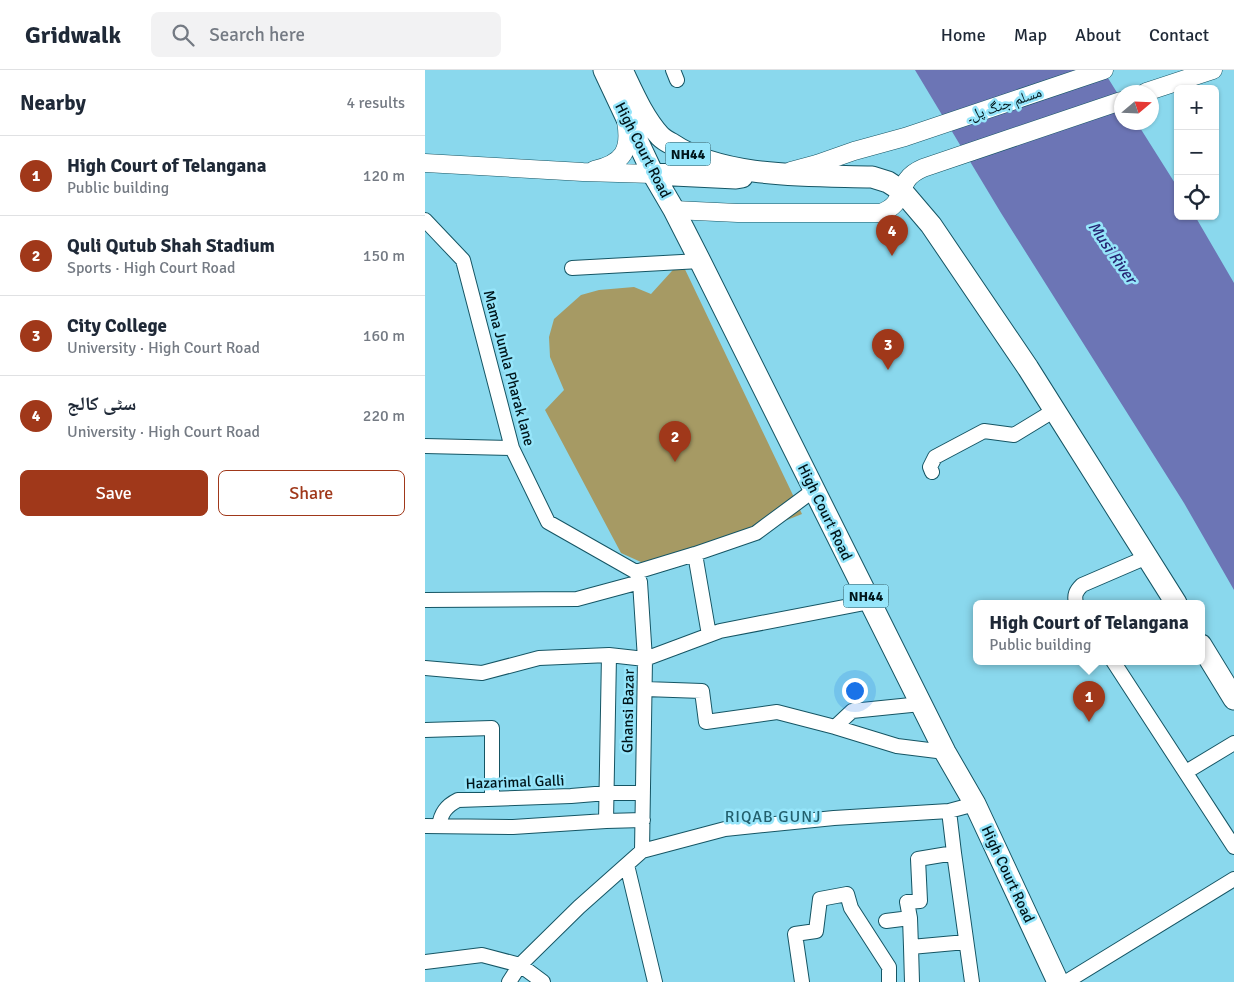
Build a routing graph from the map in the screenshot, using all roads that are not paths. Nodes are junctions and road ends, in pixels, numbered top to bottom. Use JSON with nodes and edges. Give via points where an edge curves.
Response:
{"nodes":[{"id":1,"x":604,"y":70,"type":"edge"},
{"id":2,"x":622,"y":70,"type":"edge"},
{"id":3,"x":1104,"y":70,"type":"edge"},
{"id":4,"x":1213,"y":70,"type":"edge"},
{"id":5,"x":1159,"y":88,"type":"edge"},
{"id":6,"x":1114,"y":103,"type":"edge"},
{"id":7,"x":625,"y":117,"type":"junction"},
{"id":8,"x":425,"y":163,"type":"edge"},
{"id":9,"x":583,"y":172,"type":"junction"},
{"id":10,"x":768,"y":172,"type":"junction"},
{"id":11,"x":653,"y":174,"type":"junction"},
{"id":12,"x":902,"y":191,"type":"junction"},
{"id":13,"x":674,"y":210,"type":"junction"},
{"id":14,"x":425,"y":220,"type":"edge"},
{"id":15,"x":700,"y":260,"type":"junction"},
{"id":16,"x":572,"y":268,"type":"dead end"},
{"id":17,"x":1055,"y":410,"type":"junction"},
{"id":18,"x":425,"y":446,"type":"edge"},
{"id":19,"x":512,"y":448,"type":"junction"},
{"id":20,"x":932,"y":472,"type":"dead end"},
{"id":21,"x":814,"y":490,"type":"junction"},
{"id":22,"x":695,"y":554,"type":"junction"},
{"id":23,"x":1147,"y":557,"type":"junction"},
{"id":24,"x":638,"y":577,"type":"junction"},
{"id":25,"x":425,"y":600,"type":"edge"},
{"id":26,"x":1076,"y":600,"type":"edge"},
{"id":27,"x":1174,"y":600,"type":"edge"},
{"id":28,"x":870,"y":602,"type":"junction"},
{"id":29,"x":709,"y":635,"type":"junction"},
{"id":30,"x":1205,"y":652,"type":"edge"},
{"id":31,"x":609,"y":655,"type":"junction"},
{"id":32,"x":645,"y":659,"type":"junction"},
{"id":33,"x":1116,"y":665,"type":"edge"},
{"id":34,"x":425,"y":668,"type":"edge"},
{"id":35,"x":645,"y":689,"type":"junction"},
{"id":36,"x":1234,"y":699,"type":"edge"},
{"id":37,"x":921,"y":704,"type":"junction"},
{"id":38,"x":835,"y":727,"type":"junction"},
{"id":39,"x":425,"y":730,"type":"edge"},
{"id":40,"x":1234,"y":743,"type":"edge"},
{"id":41,"x":945,"y":752,"type":"junction"},
{"id":42,"x":1186,"y":772,"type":"junction"},
{"id":43,"x":607,"y":793,"type":"junction"},
{"id":44,"x":643,"y":793,"type":"junction"},
{"id":45,"x":492,"y":799,"type":"junction"},
{"id":46,"x":975,"y":804,"type":"junction"},
{"id":47,"x":949,"y":811,"type":"junction"},
{"id":48,"x":643,"y":820,"type":"junction"},
{"id":49,"x":606,"y":821,"type":"junction"},
{"id":50,"x":432,"y":826,"type":"edge"},
{"id":51,"x":1234,"y":847,"type":"edge"},
{"id":52,"x":642,"y":851,"type":"junction"},
{"id":53,"x":954,"y":853,"type":"junction"},
{"id":54,"x":627,"y":865,"type":"junction"},
{"id":55,"x":1234,"y":879,"type":"edge"},
{"id":56,"x":910,"y":918,"type":"junction"},
{"id":57,"x":886,"y":921,"type":"dead end"},
{"id":58,"x":966,"y":942,"type":"junction"},
{"id":59,"x":911,"y":947,"type":"junction"},
{"id":60,"x":425,"y":962,"type":"edge"},
{"id":61,"x":519,"y":965,"type":"junction"},
{"id":62,"x":509,"y":982,"type":"edge"},
{"id":63,"x":543,"y":982,"type":"edge"},
{"id":64,"x":655,"y":982,"type":"edge"},
{"id":65,"x":803,"y":982,"type":"edge"},
{"id":66,"x":889,"y":982,"type":"edge"},
{"id":67,"x":913,"y":982,"type":"edge"},
{"id":68,"x":972,"y":982,"type":"edge"},
{"id":69,"x":1058,"y":982,"type":"edge"},
{"id":70,"x":1065,"y":982,"type":"edge"}],
"edges":[{"from":1,"to":7,"type":"highway","name":"High Court Road","number":"NH44"},
{"from":2,"to":10,"type":"highway","name":"High Court Road","number":"NH44","via":[[637,103],[661,137],[686,153]]},
{"from":3,"to":10,"type":"main road","name":"مسلم جنگ پل۔","via":[[905,137],[809,166]]},
{"from":4,"to":5,"type":"main road"},
{"from":6,"to":12,"type":"main road","via":[[923,168],[913,173]]},
{"from":7,"to":9,"type":"main road","via":[[629,137],[619,159],[608,166]]},
{"from":7,"to":11,"type":"highway","name":"High Court Road","number":"NH44"},
{"from":8,"to":9,"type":"main road"},
{"from":9,"to":11,"type":"main road"},
{"from":10,"to":11,"type":"highway","via":[[736,178]]},
{"from":10,"to":12,"type":"highway","name":"High Court Road","number":"NH44","via":[[873,177]]},
{"from":11,"to":13,"type":"highway","name":"High Court Road","number":"NH44"},
{"from":12,"to":13,"type":"main road","via":[[899,201],[881,213]]},
{"from":12,"to":17,"type":"highway","name":"High Court Road","number":"NH44","via":[[931,225]]},
{"from":13,"to":15,"type":"highway","name":"High Court Road","number":"NH44"},
{"from":14,"to":19,"type":"street","name":"Mama Jumla Pharak lane","via":[[463,260]]},
{"from":15,"to":16,"type":"street"},
{"from":15,"to":21,"type":"highway","name":"High Court Road","number":"NH44"},
{"from":17,"to":20,"type":"street","via":[[1014,435],[984,431],[935,457],[930,467]]},
{"from":17,"to":23,"type":"highway","name":"High Court Road","number":"NH44"},
{"from":18,"to":19,"type":"street"},
{"from":19,"to":24,"type":"street","name":"Mama Jumla Pharak lane","via":[[548,522]]},
{"from":21,"to":22,"type":"street","via":[[756,533]]},
{"from":21,"to":28,"type":"highway","name":"High Court Road","number":"NH44"},
{"from":22,"to":24,"type":"street"},
{"from":22,"to":29,"type":"street"},
{"from":23,"to":26,"type":"street","via":[[1082,585],[1076,592]]},
{"from":23,"to":27,"type":"highway","name":"High Court Road","number":"NH44"},
{"from":24,"to":25,"type":"street","via":[[577,599]]},
{"from":24,"to":32,"type":"street","name":"Ghansi Bazar"},
{"from":28,"to":29,"type":"street"},
{"from":28,"to":37,"type":"highway","name":"High Court Road","number":"NH44"},
{"from":29,"to":32,"type":"street"},
{"from":30,"to":36,"type":"highway"},
{"from":31,"to":32,"type":"street"},
{"from":31,"to":34,"type":"street","via":[[539,658],[483,673]]},
{"from":31,"to":43,"type":"street"},
{"from":32,"to":35,"type":"street","name":"Ghansi Bazar"},
{"from":33,"to":42,"type":"street"},
{"from":35,"to":38,"type":"street","via":[[702,690],[706,722],[777,712]]},
{"from":35,"to":44,"type":"street","name":"Ghansi Bazar"},
{"from":37,"to":38,"type":"street","via":[[852,711]]},
{"from":37,"to":41,"type":"highway","name":"High Court Road","number":"NH44"},
{"from":38,"to":41,"type":"street","via":[[897,746]]},
{"from":39,"to":45,"type":"street","via":[[492,728]]},
{"from":40,"to":42,"type":"street"},
{"from":41,"to":46,"type":"highway","name":"High Court Road","number":"NH44"},
{"from":42,"to":51,"type":"street"},
{"from":43,"to":44,"type":"street","name":"Hazarimal Galli"},
{"from":43,"to":45,"type":"street","name":"Hazarimal Galli"},
{"from":43,"to":49,"type":"street"},
{"from":44,"to":48,"type":"street","name":"Ghansi Bazar"},
{"from":45,"to":50,"type":"street","name":"Hazarimal Galli","via":[[459,800],[449,805]]},
{"from":46,"to":47,"type":"street"},
{"from":46,"to":69,"type":"highway","name":"High Court Road","number":"NH44"},
{"from":47,"to":52,"type":"street","via":[[725,829]]},
{"from":47,"to":53,"type":"street"},
{"from":48,"to":49,"type":"street"},
{"from":48,"to":52,"type":"street","name":"Ghansi Bazar"},
{"from":49,"to":50,"type":"street","via":[[513,827]]},
{"from":52,"to":54,"type":"street"},
{"from":53,"to":56,"type":"street","via":[[918,859],[920,901],[907,902]]},
{"from":53,"to":58,"type":"street"},
{"from":54,"to":61,"type":"street"},
{"from":54,"to":64,"type":"street"},
{"from":55,"to":70,"type":"street"},
{"from":56,"to":57,"type":"street"},
{"from":56,"to":59,"type":"street"},
{"from":58,"to":59,"type":"street"},
{"from":58,"to":68,"type":"street"},
{"from":59,"to":67,"type":"street"},
{"from":60,"to":61,"type":"street","via":[[482,955]]},
{"from":61,"to":62,"type":"street"},
{"from":61,"to":63,"type":"street"},
{"from":65,"to":66,"type":"street","via":[[795,934],[816,931],[820,899],[847,894],[851,908],[889,966]]}]}
